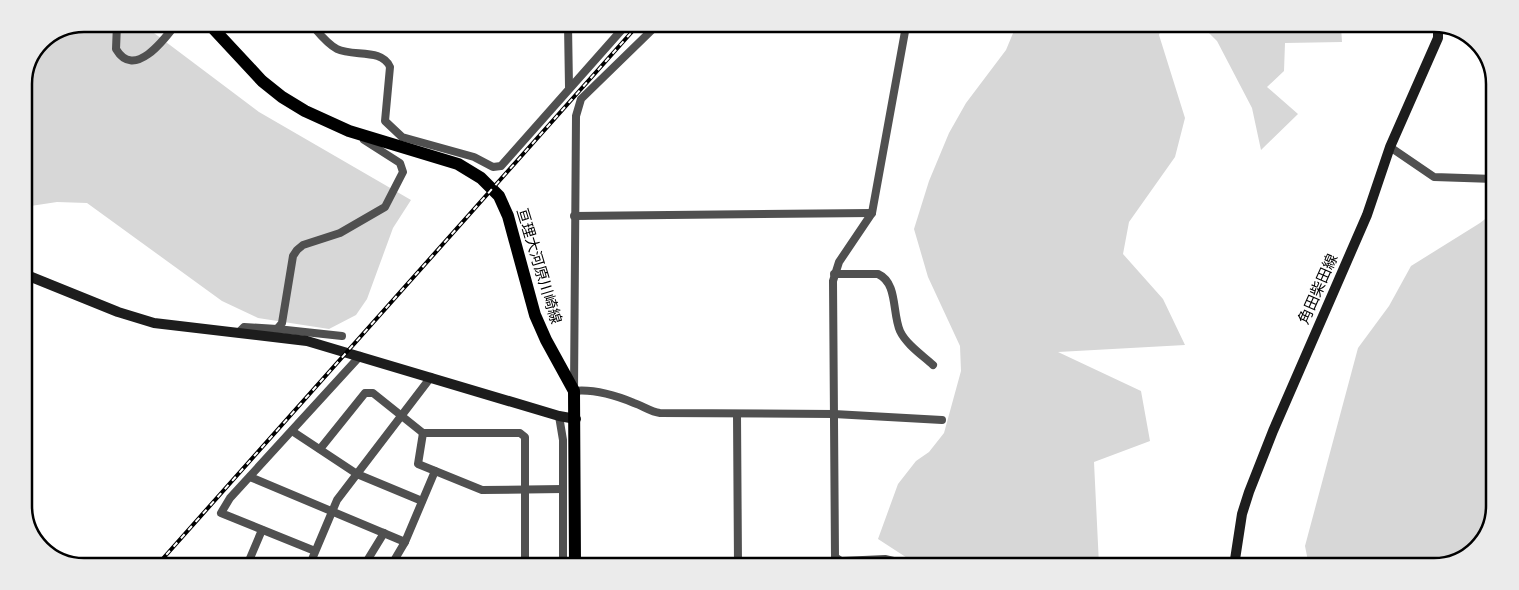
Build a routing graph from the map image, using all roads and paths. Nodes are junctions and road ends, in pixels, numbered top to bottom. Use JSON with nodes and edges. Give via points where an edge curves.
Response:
{"nodes":[{"id":1,"x":117,"y":32,"type":"edge"},
{"id":2,"x":169,"y":32,"type":"edge"},
{"id":3,"x":217,"y":32,"type":"edge"},
{"id":4,"x":319,"y":32,"type":"edge"},
{"id":5,"x":568,"y":32,"type":"edge"},
{"id":6,"x":620,"y":32,"type":"edge"},
{"id":7,"x":650,"y":32,"type":"edge"},
{"id":8,"x":905,"y":32,"type":"edge"},
{"id":9,"x":1438,"y":33,"type":"edge"},
{"id":10,"x":569,"y":87,"type":"junction"},
{"id":11,"x":349,"y":131,"type":"junction"},
{"id":12,"x":1390,"y":147,"type":"junction"},
{"id":13,"x":1486,"y":179,"type":"edge"},
{"id":14,"x":872,"y":213,"type":"junction"},
{"id":15,"x":574,"y":216,"type":"junction"},
{"id":16,"x":834,"y":274,"type":"junction"},
{"id":17,"x":32,"y":277,"type":"edge"},
{"id":18,"x":277,"y":329,"type":"junction"},
{"id":19,"x":238,"y":333,"type":"junction"},
{"id":20,"x":342,"y":336,"type":"dead end"},
{"id":21,"x":358,"y":355,"type":"junction"},
{"id":22,"x":933,"y":365,"type":"dead end"},
{"id":23,"x":431,"y":377,"type":"junction"},
{"id":24,"x":574,"y":391,"type":"junction"},
{"id":25,"x":737,"y":414,"type":"junction"},
{"id":26,"x":834,"y":414,"type":"junction"},
{"id":27,"x":402,"y":416,"type":"junction"},
{"id":28,"x":568,"y":418,"type":"junction"},
{"id":29,"x":942,"y":420,"type":"dead end"},
{"id":30,"x":292,"y":431,"type":"junction"},
{"id":31,"x":423,"y":433,"type":"junction"},
{"id":32,"x":320,"y":449,"type":"junction"},
{"id":33,"x":435,"y":471,"type":"junction"},
{"id":34,"x":357,"y":474,"type":"junction"},
{"id":35,"x":250,"y":477,"type":"junction"},
{"id":36,"x":563,"y":489,"type":"junction"},
{"id":37,"x":525,"y":490,"type":"junction"},
{"id":38,"x":422,"y":501,"type":"junction"},
{"id":39,"x":332,"y":511,"type":"junction"},
{"id":40,"x":262,"y":530,"type":"junction"},
{"id":41,"x":384,"y":533,"type":"junction"},
{"id":42,"x":406,"y":542,"type":"junction"},
{"id":43,"x":315,"y":551,"type":"junction"},
{"id":44,"x":250,"y":558,"type":"edge"},
{"id":45,"x":312,"y":558,"type":"edge"},
{"id":46,"x":369,"y":558,"type":"edge"},
{"id":47,"x":396,"y":558,"type":"edge"},
{"id":48,"x":525,"y":558,"type":"edge"},
{"id":49,"x":563,"y":558,"type":"edge"},
{"id":50,"x":575,"y":558,"type":"edge"},
{"id":51,"x":738,"y":558,"type":"edge"},
{"id":52,"x":836,"y":558,"type":"edge"},
{"id":53,"x":1235,"y":558,"type":"edge"}],
"edges":[{"from":1,"to":2,"type":"street","via":[[116,49],[123,58],[136,61],[156,48]]},
{"from":3,"to":11,"type":"main road","name":"亘理大河原川崎線","via":[[282,97],[304,111]]},
{"from":4,"to":10,"type":"street","via":[[335,49],[383,57],[387,62],[390,67],[386,121],[402,137],[474,157],[493,167],[501,166]]},
{"from":5,"to":10,"type":"street"},
{"from":6,"to":10,"type":"street"},
{"from":7,"to":15,"type":"street","via":[[581,99],[576,116]]},
{"from":8,"to":14,"type":"street"},
{"from":9,"to":12,"type":"main road","name":"角田柴田線"},
{"from":11,"to":18,"type":"street","via":[[400,163],[403,172],[385,207],[340,233],[296,250],[282,323]]},
{"from":11,"to":24,"type":"main road","name":"亘理大河原川崎線","via":[[458,164],[471,170],[499,196],[508,216],[535,315]]},
{"from":12,"to":13,"type":"street","via":[[1434,177]]},
{"from":12,"to":53,"type":"main road","name":"角田柴田線","via":[[1368,215],[1248,492]]},
{"from":14,"to":15,"type":"street"},
{"from":14,"to":16,"type":"street"},
{"from":15,"to":24,"type":"street"},
{"from":16,"to":22,"type":"street","via":[[878,274],[884,277],[888,281],[901,332]]},
{"from":16,"to":26,"type":"street"},
{"from":17,"to":19,"type":"main road","via":[[135,318],[172,326]]},
{"from":18,"to":19,"type":"street","via":[[244,327]]},
{"from":18,"to":20,"type":"street"},
{"from":19,"to":21,"type":"main road","via":[[307,341]]},
{"from":21,"to":23,"type":"main road"},
{"from":21,"to":30,"type":"street"},
{"from":23,"to":27,"type":"street"},
{"from":23,"to":28,"type":"main road"},
{"from":24,"to":25,"type":"street","via":[[584,390],[628,401],[652,412]]},
{"from":24,"to":28,"type":"main road","name":"亘理大河原川崎線"},
{"from":25,"to":26,"type":"street"},
{"from":25,"to":51,"type":"street"},
{"from":26,"to":29,"type":"street"},
{"from":26,"to":52,"type":"street"},
{"from":27,"to":31,"type":"street"},
{"from":27,"to":32,"type":"street","via":[[373,393],[365,393]]},
{"from":27,"to":34,"type":"street"},
{"from":28,"to":36,"type":"street","via":[[563,440]]},
{"from":28,"to":50,"type":"main road","name":"亘理大河原川崎線"},
{"from":30,"to":32,"type":"street"},
{"from":30,"to":35,"type":"street"},
{"from":31,"to":33,"type":"street","via":[[418,464]]},
{"from":31,"to":37,"type":"street","via":[[520,433],[525,437]]},
{"from":32,"to":34,"type":"street"},
{"from":33,"to":37,"type":"street","via":[[482,490]]},
{"from":33,"to":38,"type":"street"},
{"from":34,"to":38,"type":"street"},
{"from":34,"to":39,"type":"street"},
{"from":35,"to":39,"type":"street"},
{"from":35,"to":40,"type":"street","via":[[221,513]]},
{"from":36,"to":37,"type":"street"},
{"from":36,"to":49,"type":"street"},
{"from":37,"to":48,"type":"street"},
{"from":38,"to":42,"type":"street"},
{"from":39,"to":41,"type":"street"},
{"from":39,"to":43,"type":"street"},
{"from":40,"to":43,"type":"street"},
{"from":40,"to":44,"type":"street"},
{"from":41,"to":42,"type":"street"},
{"from":41,"to":46,"type":"street"},
{"from":42,"to":47,"type":"street"},
{"from":43,"to":45,"type":"street"}]}
